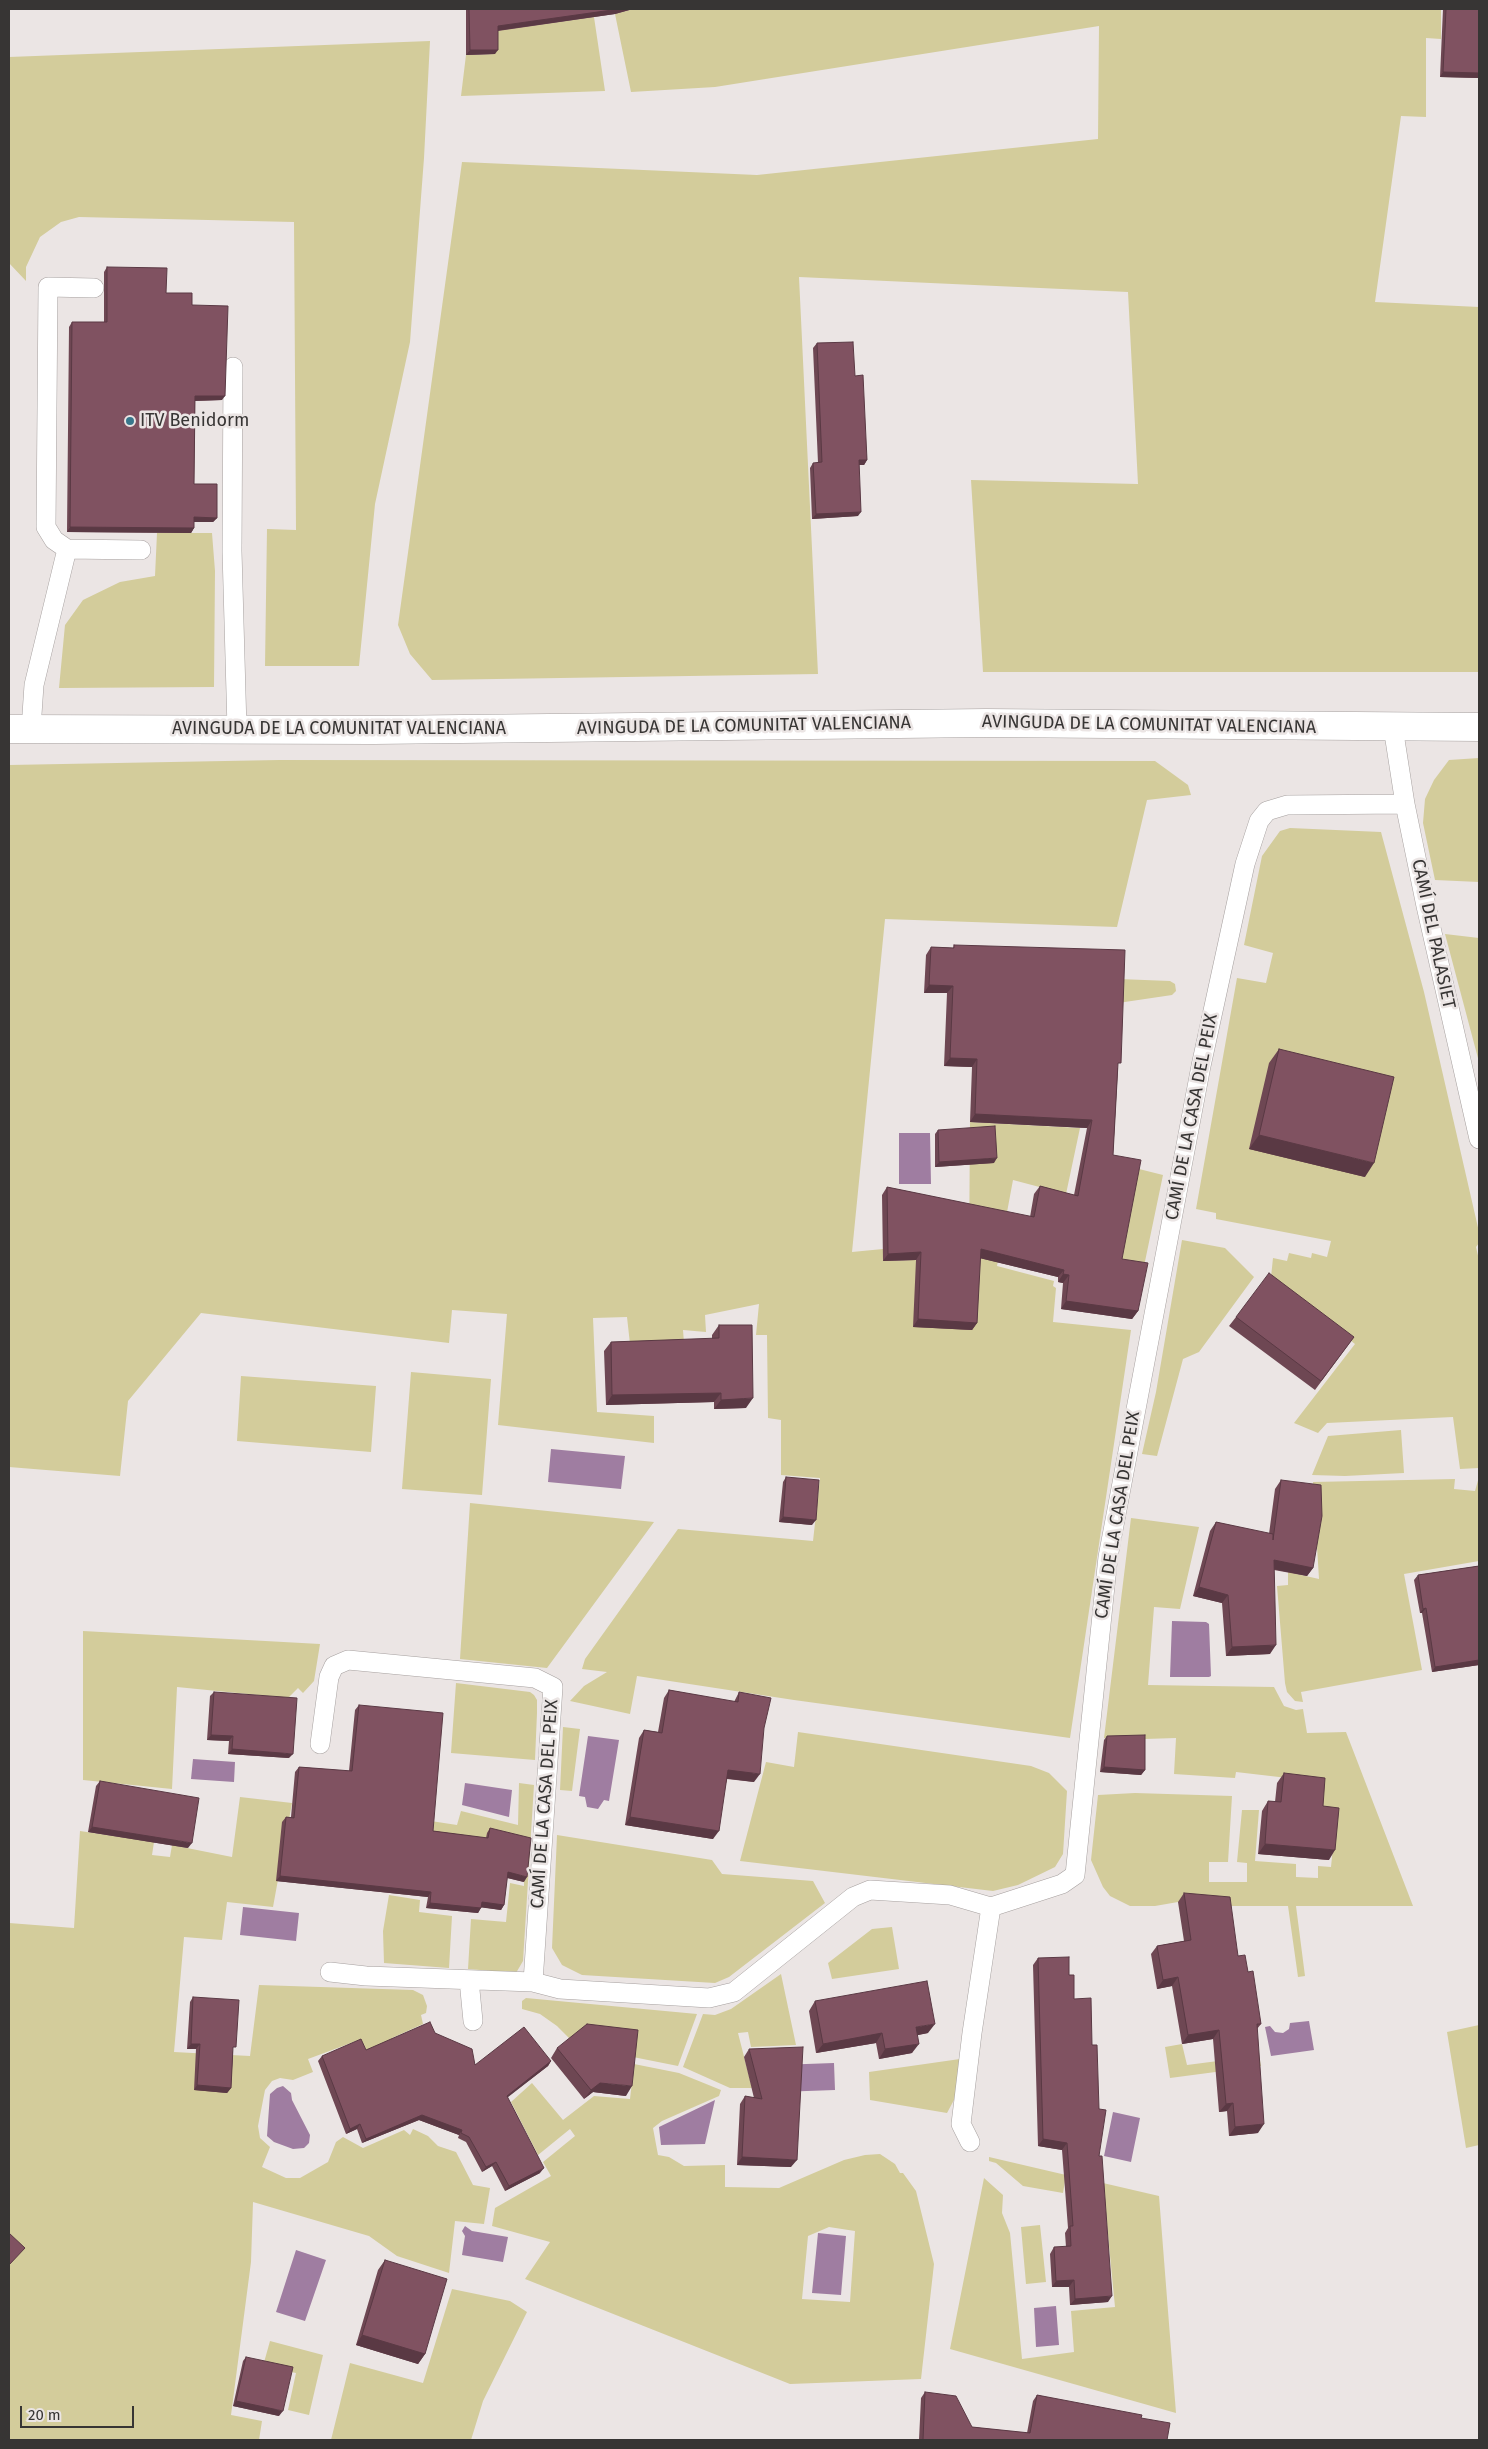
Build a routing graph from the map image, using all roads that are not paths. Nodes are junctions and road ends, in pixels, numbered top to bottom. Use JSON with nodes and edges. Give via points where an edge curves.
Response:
{"nodes":[{"id":1,"x":94,"y":288,"type":"dead end"},
{"id":2,"x":233,"y":367,"type":"dead end"},
{"id":3,"x":67,"y":549,"type":"junction"},
{"id":4,"x":141,"y":550,"type":"dead end"},
{"id":5,"x":1393,"y":727,"type":"junction"},
{"id":6,"x":1479,"y":727,"type":"edge"},
{"id":7,"x":20,"y":729,"type":"edge"},
{"id":8,"x":236,"y":729,"type":"junction"},
{"id":9,"x":1405,"y":804,"type":"junction"},
{"id":10,"x":1479,"y":1139,"type":"edge"},
{"id":11,"x":320,"y":1744,"type":"dead end"},
{"id":12,"x":992,"y":1907,"type":"junction"},
{"id":13,"x":330,"y":1972,"type":"dead end"},
{"id":14,"x":469,"y":1980,"type":"junction"},
{"id":15,"x":533,"y":1982,"type":"junction"},
{"id":16,"x":473,"y":2021,"type":"dead end"},
{"id":17,"x":970,"y":2142,"type":"dead end"}],
"edges":[{"from":1,"to":3,"type":"lane","via":[[48,287],[46,527],[54,540]]},
{"from":2,"to":8,"type":"lane","via":[[232,551]]},
{"from":3,"to":4,"type":"lane"},
{"from":3,"to":7,"type":"lane"},
{"from":5,"to":6,"type":"main road","name":"AVINGUDA DE LA COMUNITAT VALENCIANA"},
{"from":5,"to":8,"type":"main road","name":"AVINGUDA DE LA COMUNITAT VALENCIANA","via":[[977,723]]},
{"from":5,"to":9,"type":"lane","name":"CAMÍ DEL PALASIET"},
{"from":7,"to":8,"type":"main road","name":"AVINGUDA DE LA COMUNITAT VALENCIANA"},
{"from":9,"to":10,"type":"lane","name":"CAMÍ DEL PALASIET"},
{"from":9,"to":12,"type":"lane","name":"CAMÍ DE LA CASA DEL PEIX","via":[[1287,805],[1267,810],[1259,821],[1246,864],[1201,1066],[1108,1557],[1075,1876],[1062,1884]]},
{"from":11,"to":15,"type":"lane","name":"CAMÍ DE LA CASA DEL PEIX","via":[[328,1677],[334,1666],[348,1660],[535,1678],[553,1687]]},
{"from":12,"to":15,"type":"lane","via":[[950,1895],[870,1890],[852,1897],[734,1992],[709,1998],[560,1988]]},
{"from":12,"to":17,"type":"lane","via":[[961,2124]]},
{"from":13,"to":14,"type":"lane"},
{"from":14,"to":15,"type":"lane"},
{"from":14,"to":16,"type":"lane"}]}
